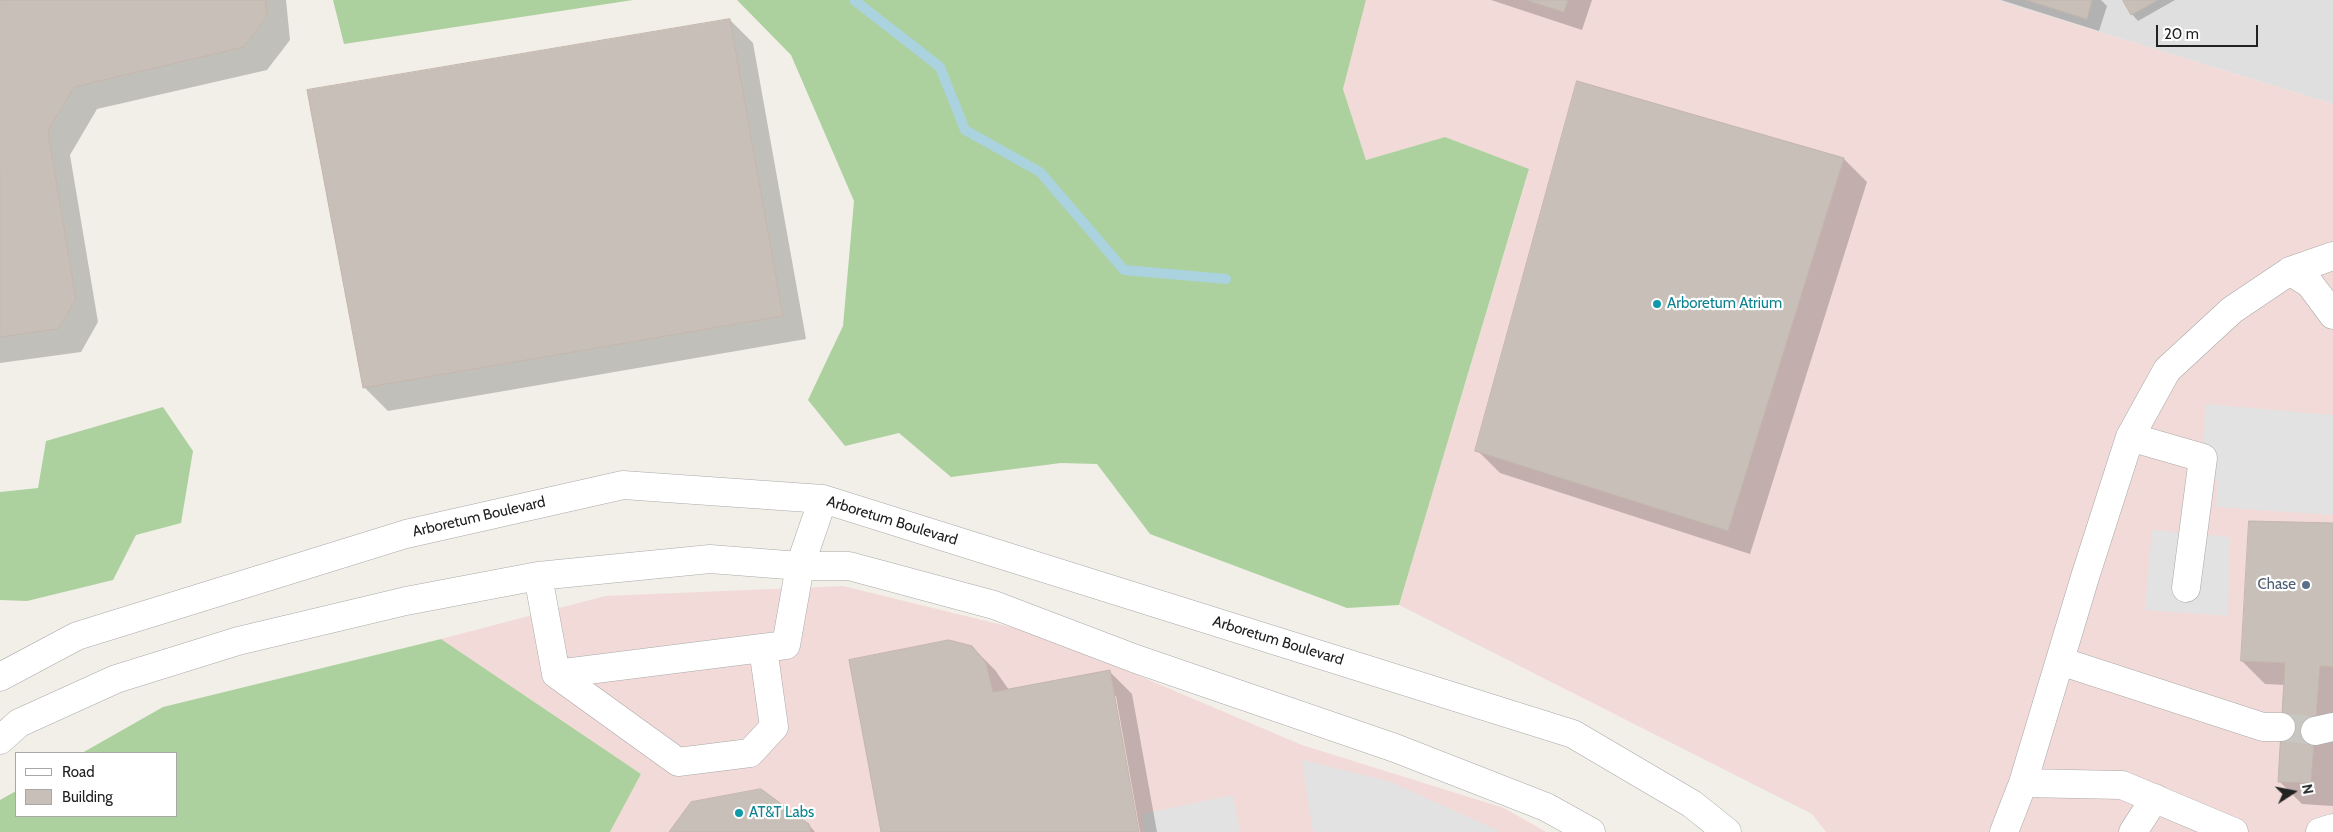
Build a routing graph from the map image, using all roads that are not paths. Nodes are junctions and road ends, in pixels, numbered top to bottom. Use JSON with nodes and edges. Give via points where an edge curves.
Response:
{"nodes":[{"id":1,"x":2333,"y":256,"type":"edge"},
{"id":2,"x":2290,"y":271,"type":"junction"},
{"id":3,"x":2333,"y":315,"type":"edge"},
{"id":4,"x":2130,"y":437,"type":"junction"},
{"id":5,"x":824,"y":499,"type":"junction"},
{"id":6,"x":800,"y":566,"type":"junction"},
{"id":7,"x":538,"y":576,"type":"junction"},
{"id":8,"x":2186,"y":588,"type":"dead end"},
{"id":9,"x":763,"y":648,"type":"junction"},
{"id":10,"x":2060,"y":661,"type":"junction"},
{"id":11,"x":556,"y":674,"type":"junction"},
{"id":12,"x":0,"y":677,"type":"edge"},
{"id":13,"x":2281,"y":728,"type":"tunnel mouth"},
{"id":14,"x":0,"y":740,"type":"edge"},
{"id":15,"x":2023,"y":783,"type":"junction"},
{"id":16,"x":2155,"y":798,"type":"junction"},
{"id":17,"x":2333,"y":828,"type":"edge"},
{"id":18,"x":1591,"y":832,"type":"edge"},
{"id":19,"x":1727,"y":832,"type":"edge"},
{"id":20,"x":2004,"y":832,"type":"edge"},
{"id":21,"x":2133,"y":832,"type":"edge"},
{"id":22,"x":2234,"y":832,"type":"edge"},
{"id":23,"x":2320,"y":832,"type":"edge"}],
"edges":[{"from":1,"to":2,"type":"street"},
{"from":2,"to":3,"type":"street","via":[[2310,284]]},
{"from":2,"to":4,"type":"street","via":[[2232,310],[2167,370]]},
{"from":4,"to":8,"type":"street","via":[[2203,458]]},
{"from":4,"to":10,"type":"street"},
{"from":5,"to":6,"type":"street"},
{"from":5,"to":12,"type":"street","name":"Arboretum Boulevard","via":[[623,485],[406,534],[76,636]]},
{"from":5,"to":19,"type":"street","name":"Arboretum Boulevard","via":[[1574,734],[1692,804]]},
{"from":6,"to":7,"type":"street","via":[[710,559]]},
{"from":6,"to":9,"type":"street","via":[[786,645]]},
{"from":6,"to":18,"type":"street","via":[[849,566],[994,605],[1136,659],[1395,748],[1546,807]]},
{"from":7,"to":11,"type":"street"},
{"from":7,"to":14,"type":"street","via":[[406,600],[238,641],[116,679],[19,723]]},
{"from":9,"to":11,"type":"street"},
{"from":9,"to":11,"type":"street","via":[[774,727],[750,753],[678,762]]},
{"from":10,"to":13,"type":"street","via":[[2263,727]]},
{"from":10,"to":15,"type":"street"},
{"from":15,"to":16,"type":"street","via":[[2122,785]]},
{"from":15,"to":20,"type":"street"},
{"from":16,"to":21,"type":"street"},
{"from":16,"to":22,"type":"street"},
{"from":17,"to":23,"type":"street"}]}
